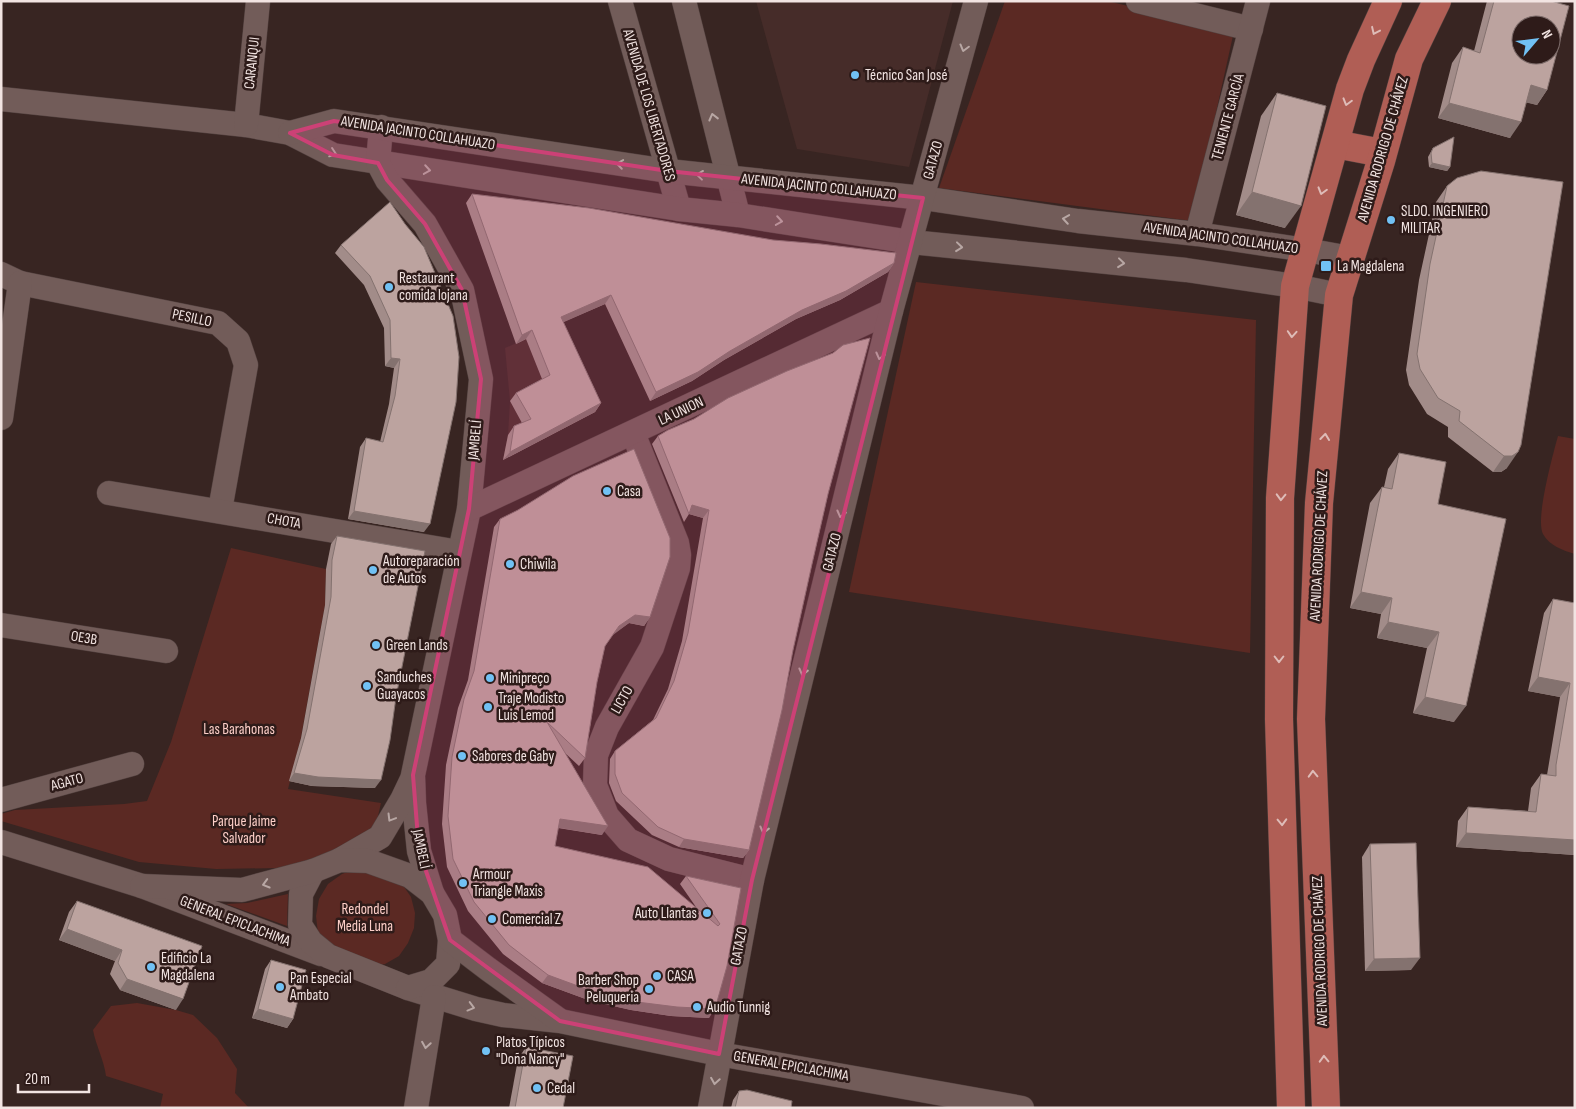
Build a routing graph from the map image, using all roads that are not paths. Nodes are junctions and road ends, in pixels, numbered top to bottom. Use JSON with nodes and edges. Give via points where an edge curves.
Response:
{"nodes":[{"id":1,"x":258,"y":1,"type":"edge"},
{"id":2,"x":620,"y":1,"type":"edge"},
{"id":3,"x":684,"y":1,"type":"edge"},
{"id":4,"x":976,"y":1,"type":"edge"},
{"id":5,"x":1138,"y":1,"type":"edge"},
{"id":6,"x":1258,"y":1,"type":"edge"},
{"id":7,"x":1388,"y":1,"type":"edge"},
{"id":8,"x":1437,"y":1,"type":"edge"},
{"id":9,"x":1251,"y":29,"type":"junction"},
{"id":10,"x":1,"y":99,"type":"edge"},
{"id":11,"x":246,"y":125,"type":"junction"},
{"id":12,"x":381,"y":128,"type":"junction"},
{"id":13,"x":290,"y":133,"type":"junction"},
{"id":14,"x":1335,"y":144,"type":"junction"},
{"id":15,"x":1382,"y":153,"type":"junction"},
{"id":16,"x":378,"y":163,"type":"junction"},
{"id":17,"x":668,"y":171,"type":"junction"},
{"id":18,"x":728,"y":178,"type":"junction"},
{"id":19,"x":923,"y":198,"type":"junction"},
{"id":20,"x":679,"y":209,"type":"junction"},
{"id":21,"x":738,"y":215,"type":"junction"},
{"id":22,"x":1197,"y":234,"type":"junction"},
{"id":23,"x":911,"y":242,"type":"junction"},
{"id":24,"x":1306,"y":250,"type":"junction"},
{"id":25,"x":1350,"y":258,"type":"junction"},
{"id":26,"x":10,"y":278,"type":"edge"},
{"id":27,"x":1295,"y":286,"type":"junction"},
{"id":28,"x":1339,"y":294,"type":"junction"},
{"id":29,"x":891,"y":311,"type":"junction"},
{"id":30,"x":1,"y":418,"type":"edge"},
{"id":31,"x":633,"y":433,"type":"junction"},
{"id":32,"x":109,"y":492,"type":"dead end"},
{"id":33,"x":469,"y":509,"type":"junction"},
{"id":34,"x":220,"y":510,"type":"junction"},
{"id":35,"x":459,"y":552,"type":"junction"},
{"id":36,"x":1,"y":625,"type":"edge"},
{"id":37,"x":166,"y":651,"type":"dead end"},
{"id":38,"x":132,"y":764,"type":"dead end"},
{"id":39,"x":414,"y":775,"type":"junction"},
{"id":40,"x":1,"y":800,"type":"edge"},
{"id":41,"x":1,"y":842,"type":"edge"},
{"id":42,"x":340,"y":860,"type":"junction"},
{"id":43,"x":313,"y":871,"type":"junction"},
{"id":44,"x":752,"y":880,"type":"junction"},
{"id":45,"x":142,"y":886,"type":"junction"},
{"id":46,"x":432,"y":893,"type":"junction"},
{"id":47,"x":450,"y":940,"type":"junction"},
{"id":48,"x":328,"y":956,"type":"junction"},
{"id":49,"x":408,"y":988,"type":"junction"},
{"id":50,"x":434,"y":997,"type":"junction"},
{"id":51,"x":560,"y":1021,"type":"junction"},
{"id":52,"x":719,"y":1054,"type":"junction"},
{"id":53,"x":416,"y":1108,"type":"edge"},
{"id":54,"x":710,"y":1108,"type":"edge"},
{"id":55,"x":1022,"y":1108,"type":"edge"},
{"id":56,"x":1291,"y":1108,"type":"edge"},
{"id":57,"x":1326,"y":1108,"type":"edge"}],
"edges":[{"from":1,"to":11,"type":"street","name":"CARANQUI"},
{"from":2,"to":17,"type":"street","name":"AVENIDA DE LOS LIBERTADORES"},
{"from":18,"to":3,"type":"street","one_way":true},
{"from":4,"to":19,"type":"street","name":"GATAZO","one_way":true},
{"from":5,"to":9,"type":"street"},
{"from":6,"to":9,"type":"street","name":"TENIENTE GARCÍA"},
{"from":7,"to":14,"type":"main road","one_way":true,"via":[[1356,75]]},
{"from":8,"to":15,"type":"main road","name":"AVENIDA RODRIGO DE CHÁVEZ","via":[[1409,59]]},
{"from":9,"to":22,"type":"street","name":"TENIENTE GARCÍA"},
{"from":10,"to":11,"type":"street","name":"AVENIDA JACINTO COLLAHUAZO"},
{"from":11,"to":13,"type":"street","name":"AVENIDA JACINTO COLLAHUAZO"},
{"from":12,"to":13,"type":"street","name":"AVENIDA JACINTO COLLAHUAZO","via":[[334,121]]},
{"from":12,"to":16,"type":"street"},
{"from":17,"to":12,"type":"street","name":"AVENIDA JACINTO COLLAHUAZO","one_way":true},
{"from":13,"to":16,"type":"street","name":"AVENIDA JACINTO COLLAHUAZO","one_way":true,"via":[[333,155]]},
{"from":14,"to":15,"type":"main road"},
{"from":14,"to":24,"type":"main road","one_way":true},
{"from":15,"to":25,"type":"main road","name":"AVENIDA RODRIGO DE CHÁVEZ"},
{"from":16,"to":20,"type":"street","name":"AVENIDA JACINTO COLLAHUAZO","one_way":true},
{"from":16,"to":33,"type":"street","name":"JAMBELÍ","via":[[387,180],[425,224],[462,290],[481,379]]},
{"from":18,"to":17,"type":"street","name":"AVENIDA JACINTO COLLAHUAZO","one_way":true},
{"from":17,"to":20,"type":"street","name":"AVENIDA DE LOS LIBERTADORES"},
{"from":18,"to":19,"type":"street","name":"AVENIDA JACINTO COLLAHUAZO"},
{"from":18,"to":21,"type":"street"},
{"from":22,"to":19,"type":"street","name":"AVENIDA JACINTO COLLAHUAZO","one_way":true,"via":[[1078,221]]},
{"from":19,"to":23,"type":"street","name":"GATAZO"},
{"from":20,"to":21,"type":"street","name":"AVENIDA JACINTO COLLAHUAZO"},
{"from":21,"to":23,"type":"street","name":"AVENIDA JACINTO COLLAHUAZO","one_way":true},
{"from":22,"to":24,"type":"street","name":"AVENIDA JACINTO COLLAHUAZO"},
{"from":23,"to":27,"type":"street","name":"AVENIDA JACINTO COLLAHUAZO","one_way":true,"via":[[1186,270]]},
{"from":23,"to":29,"type":"street","name":"GATAZO"},
{"from":24,"to":25,"type":"street","name":"AVENIDA JACINTO COLLAHUAZO"},
{"from":24,"to":27,"type":"main road"},
{"from":25,"to":28,"type":"main road","name":"AVENIDA RODRIGO DE CHÁVEZ"},
{"from":26,"to":30,"type":"street"},
{"from":26,"to":34,"type":"street","name":"PESILLO","via":[[218,323],[238,341],[246,365]]},
{"from":27,"to":28,"type":"street","name":"AVENIDA JACINTO COLLAHUAZO"},
{"from":27,"to":56,"type":"main road","one_way":true,"via":[[1280,498],[1279,719]]},
{"from":57,"to":28,"type":"main road","name":"AVENIDA RODRIGO DE CHÁVEZ","one_way":true,"via":[[1311,719],[1319,503]]},
{"from":29,"to":31,"type":"street","name":"LA UNION"},
{"from":29,"to":44,"type":"street","name":"GATAZO","one_way":true},
{"from":31,"to":33,"type":"street","name":"LA UNION"},
{"from":31,"to":44,"type":"street","name":"LICTO","via":[[677,543],[678,568],[652,647],[607,727],[596,755],[595,785],[607,816],[628,840],[669,859]]},
{"from":32,"to":34,"type":"street","name":"CHOTA"},
{"from":33,"to":35,"type":"street","name":"JAMBELÍ"},
{"from":34,"to":35,"type":"street","name":"CHOTA"},
{"from":35,"to":39,"type":"street","name":"JAMBELÍ"},
{"from":36,"to":37,"type":"street","name":"OE3B"},
{"from":38,"to":40,"type":"street","name":"AGATO"},
{"from":39,"to":42,"type":"street","name":"JAMBELÍ","one_way":true,"via":[[380,836]]},
{"from":39,"to":46,"type":"street","name":"JAMBELÍ","via":[[419,851]]},
{"from":41,"to":45,"type":"street","name":"GENERAL EPICLACHIMA"},
{"from":42,"to":43,"type":"street"},
{"from":42,"to":46,"type":"street","via":[[368,861],[410,876]]},
{"from":43,"to":45,"type":"street","name":"GENERAL EPICLACHIMA","one_way":true,"via":[[242,890]]},
{"from":43,"to":48,"type":"street","via":[[301,894],[300,926],[311,942]]},
{"from":44,"to":52,"type":"street","name":"GATAZO"},
{"from":45,"to":48,"type":"street","name":"GENERAL EPICLACHIMA"},
{"from":46,"to":47,"type":"street","via":[[444,915]]},
{"from":47,"to":49,"type":"street","via":[[448,964],[431,981]]},
{"from":47,"to":51,"type":"street","name":"GENERAL EPICLACHIMA"},
{"from":48,"to":49,"type":"street"},
{"from":49,"to":50,"type":"street","name":"GENERAL EPICLACHIMA"},
{"from":50,"to":51,"type":"street","name":"GENERAL EPICLACHIMA","one_way":true,"via":[[503,1015]]},
{"from":50,"to":53,"type":"street","one_way":true},
{"from":51,"to":52,"type":"street","name":"GENERAL EPICLACHIMA"},
{"from":52,"to":54,"type":"street","name":"GATAZO","one_way":true},
{"from":52,"to":55,"type":"street","name":"GENERAL EPICLACHIMA"}]}
